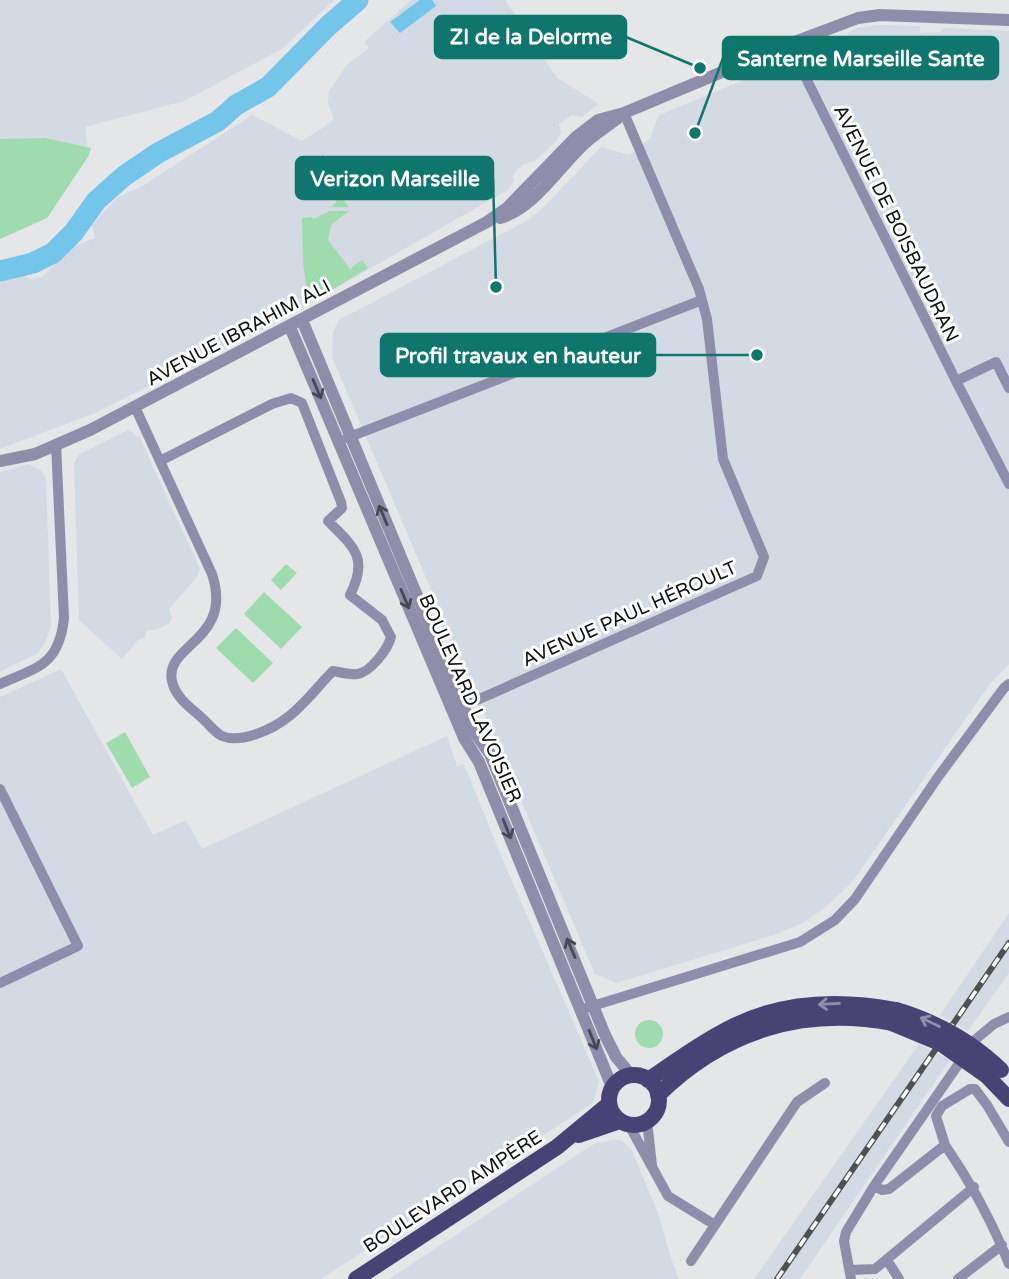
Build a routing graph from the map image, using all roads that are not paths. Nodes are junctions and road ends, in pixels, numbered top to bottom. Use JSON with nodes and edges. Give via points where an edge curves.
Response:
{"nodes":[{"id":1,"x":1009,"y":20,"type":"edge"},
{"id":2,"x":789,"y":44,"type":"junction"},
{"id":3,"x":624,"y":113,"type":"junction"},
{"id":4,"x":702,"y":300,"type":"junction"},
{"id":5,"x":302,"y":320,"type":"junction"},
{"id":6,"x":290,"y":327,"type":"junction"},
{"id":7,"x":956,"y":381,"type":"junction"},
{"id":8,"x":1009,"y":388,"type":"edge"},
{"id":9,"x":135,"y":407,"type":"junction"},
{"id":10,"x":345,"y":439,"type":"junction"},
{"id":11,"x":56,"y":444,"type":"junction"},
{"id":12,"x":1009,"y":458,"type":"edge"},
{"id":13,"x":0,"y":461,"type":"edge"},
{"id":14,"x":160,"y":461,"type":"junction"},
{"id":15,"x":998,"y":463,"type":"junction"},
{"id":16,"x":1009,"y":484,"type":"edge"},
{"id":17,"x":0,"y":684,"type":"edge"},
{"id":18,"x":1009,"y":684,"type":"edge"},
{"id":19,"x":458,"y":708,"type":"junction"},
{"id":20,"x":0,"y":789,"type":"edge"},
{"id":21,"x":0,"y":982,"type":"edge"},
{"id":22,"x":594,"y":1004,"type":"junction"},
{"id":23,"x":581,"y":1009,"type":"junction"},
{"id":24,"x":894,"y":1017,"type":"junction"},
{"id":25,"x":1009,"y":1017,"type":"edge"},
{"id":26,"x":631,"y":1075,"type":"junction"},
{"id":27,"x":999,"y":1075,"type":"edge"},
{"id":28,"x":648,"y":1080,"type":"junction"},
{"id":29,"x":825,"y":1083,"type":"dead end"},
{"id":30,"x":612,"y":1087,"type":"junction"},
{"id":31,"x":658,"y":1095,"type":"junction"},
{"id":32,"x":1009,"y":1099,"type":"edge"},
{"id":33,"x":609,"y":1104,"type":"junction"},
{"id":34,"x":648,"y":1121,"type":"junction"},
{"id":35,"x":625,"y":1123,"type":"junction"},
{"id":36,"x":570,"y":1138,"type":"junction"},
{"id":37,"x":1009,"y":1142,"type":"edge"},
{"id":38,"x":945,"y":1145,"type":"junction"},
{"id":39,"x":653,"y":1172,"type":"junction"},
{"id":40,"x":874,"y":1186,"type":"junction"},
{"id":41,"x":974,"y":1187,"type":"junction"},
{"id":42,"x":715,"y":1225,"type":"junction"},
{"id":43,"x":1002,"y":1245,"type":"junction"},
{"id":44,"x":887,"y":1260,"type":"junction"},
{"id":45,"x":691,"y":1261,"type":"dead end"},
{"id":46,"x":1009,"y":1264,"type":"edge"},
{"id":47,"x":851,"y":1274,"type":"edge"},
{"id":48,"x":356,"y":1279,"type":"edge"},
{"id":49,"x":898,"y":1279,"type":"edge"},
{"id":50,"x":958,"y":1279,"type":"edge"}],
"edges":[{"from":1,"to":2,"type":"street","name":"AVENUE IBRAHIM ALI","via":[[880,15],[858,18]]},
{"from":2,"to":3,"type":"street","name":"AVENUE IBRAHIM ALI"},
{"from":2,"to":7,"type":"street","name":"AVENUE DE BOISBAUDRAN"},
{"from":3,"to":4,"type":"street","name":"AVENUE PAUL HÉROULT"},
{"from":3,"to":5,"type":"street","name":"AVENUE IBRAHIM ALI","via":[[598,120],[576,137],[507,208],[487,222]]},
{"from":4,"to":10,"type":"street"},
{"from":4,"to":19,"type":"street","name":"AVENUE PAUL HÉROULT","via":[[723,459],[764,557],[757,576]]},
{"from":5,"to":6,"type":"street","name":"AVENUE IBRAHIM ALI"},
{"from":5,"to":10,"type":"street","name":"BOULEVARD LAVOISIER"},
{"from":6,"to":9,"type":"street","name":"AVENUE IBRAHIM ALI"},
{"from":6,"to":10,"type":"street","name":"BOULEVARD LAVOISIER","one_way":true},
{"from":7,"to":8,"type":"street","via":[[996,362]]},
{"from":7,"to":15,"type":"street","name":"AVENUE DE BOISBAUDRAN"},
{"from":9,"to":11,"type":"street","name":"AVENUE IBRAHIM ALI"},
{"from":9,"to":14,"type":"street"},
{"from":10,"to":19,"type":"street","name":"BOULEVARD LAVOISIER"},
{"from":11,"to":13,"type":"street","name":"AVENUE IBRAHIM ALI"},
{"from":11,"to":17,"type":"street","via":[[63,630],[47,662]]},
{"from":12,"to":15,"type":"street"},
{"from":14,"to":14,"type":"street","via":[[218,590],[216,613],[173,665],[172,680],[177,694],[222,736],[244,738],[289,716],[333,671],[365,671],[389,645],[391,637],[382,620],[350,595],[359,578],[359,565],[354,547],[328,521],[342,508],[341,502],[302,403],[291,398],[272,404]]},
{"from":15,"to":16,"type":"street","name":"AVENUE DE BOISBAUDRAN"},
{"from":18,"to":22,"type":"street","via":[[938,777],[855,899],[835,920],[800,942]]},
{"from":22,"to":19,"type":"street","name":"BOULEVARD LAVOISIER","one_way":true,"via":[[490,754]]},
{"from":19,"to":23,"type":"street","name":"BOULEVARD LAVOISIER","one_way":true,"via":[[464,738],[479,762]]},
{"from":20,"to":21,"type":"street","via":[[78,946]]},
{"from":22,"to":23,"type":"street"},
{"from":22,"to":26,"type":"street","name":"BOULEVARD LAVOISIER","via":[[616,1057]]},
{"from":23,"to":30,"type":"street","name":"BOULEVARD LAVOISIER","one_way":true},
{"from":24,"to":27,"type":"main road","bridge":true,"via":[[918,1016],[951,1032],[987,1057]]},
{"from":24,"to":28,"type":"main road","one_way":true,"via":[[846,1003],[823,1003],[762,1016],[725,1031]]},
{"from":24,"to":31,"type":"main road","via":[[808,1019],[764,1028],[722,1047],[676,1077]]},
{"from":25,"to":40,"type":"street","via":[[976,1039]]},
{"from":26,"to":28,"type":"main road"},
{"from":26,"to":30,"type":"main road"},
{"from":27,"to":32,"type":"main road"},
{"from":28,"to":31,"type":"main road"},
{"from":29,"to":42,"type":"street","via":[[797,1102]]},
{"from":30,"to":33,"type":"main road"},
{"from":31,"to":34,"type":"main road","via":[[658,1105]]},
{"from":33,"to":35,"type":"main road"},
{"from":33,"to":36,"type":"main road","name":"BOULEVARD AMPÈRE"},
{"from":34,"to":35,"type":"main road"},
{"from":34,"to":39,"type":"street"},
{"from":35,"to":36,"type":"main road","name":"BOULEVARD AMPÈRE"},
{"from":35,"to":39,"type":"street"},
{"from":36,"to":48,"type":"main road","name":"BOULEVARD AMPÈRE"},
{"from":37,"to":38,"type":"street","via":[[979,1094],[970,1089],[936,1116]]},
{"from":38,"to":40,"type":"street","via":[[888,1189]]},
{"from":38,"to":41,"type":"street"},
{"from":39,"to":42,"type":"street","via":[[667,1196]]},
{"from":40,"to":47,"type":"street","via":[[846,1232]]},
{"from":41,"to":43,"type":"street"},
{"from":41,"to":44,"type":"street"},
{"from":42,"to":45,"type":"street"},
{"from":43,"to":46,"type":"street"},
{"from":43,"to":50,"type":"street"},
{"from":44,"to":47,"type":"street","via":[[875,1269]]},
{"from":44,"to":49,"type":"street"}]}
